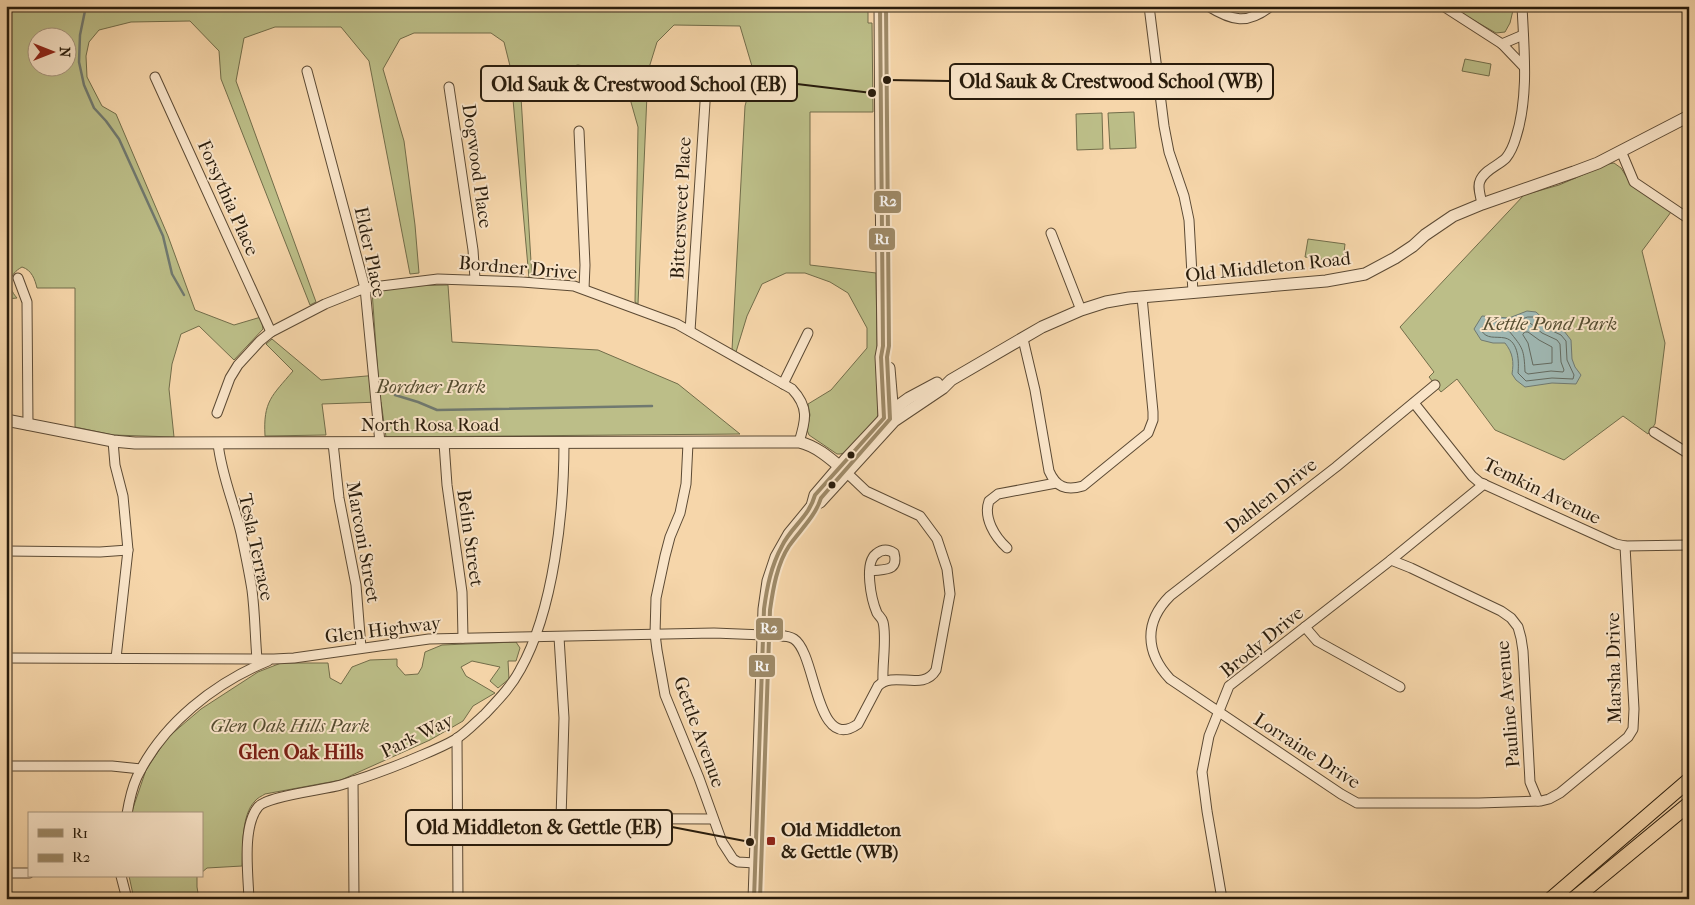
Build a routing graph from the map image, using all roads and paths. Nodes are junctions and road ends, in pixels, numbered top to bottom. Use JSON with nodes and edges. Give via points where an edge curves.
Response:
{"nodes":[{"id":1,"x":880,"y":6,"type":"edge"},
{"id":2,"x":1149,"y":6,"type":"edge"},
{"id":3,"x":1208,"y":6,"type":"edge"},
{"id":4,"x":1271,"y":6,"type":"edge"},
{"id":5,"x":1443,"y":6,"type":"edge"},
{"id":6,"x":1522,"y":6,"type":"edge"},
{"id":7,"x":1524,"y":35,"type":"junction"},
{"id":8,"x":1502,"y":44,"type":"junction"},
{"id":9,"x":1524,"y":67,"type":"junction"},
{"id":10,"x":307,"y":71,"type":"dead end"},
{"id":11,"x":155,"y":77,"type":"dead end"},
{"id":12,"x":449,"y":87,"type":"dead end"},
{"id":13,"x":706,"y":87,"type":"dead end"},
{"id":14,"x":1689,"y":116,"type":"edge"},
{"id":15,"x":579,"y":131,"type":"dead end"},
{"id":16,"x":1621,"y":151,"type":"junction"},
{"id":17,"x":1487,"y":202,"type":"junction"},
{"id":18,"x":1689,"y":219,"type":"edge"},
{"id":19,"x":1051,"y":233,"type":"dead end"},
{"id":20,"x":18,"y":278,"type":"dead end"},
{"id":21,"x":475,"y":279,"type":"junction"},
{"id":22,"x":364,"y":288,"type":"junction"},
{"id":23,"x":584,"y":289,"type":"junction"},
{"id":24,"x":1193,"y":292,"type":"junction"},
{"id":25,"x":1142,"y":297,"type":"junction"},
{"id":26,"x":1081,"y":310,"type":"junction"},
{"id":27,"x":690,"y":331,"type":"junction"},
{"id":28,"x":271,"y":332,"type":"junction"},
{"id":29,"x":808,"y":333,"type":"dead end"},
{"id":30,"x":1023,"y":339,"type":"junction"},
{"id":31,"x":883,"y":346,"type":"junction"},
{"id":32,"x":951,"y":380,"type":"junction"},
{"id":33,"x":783,"y":384,"type":"junction"},
{"id":34,"x":1435,"y":385,"type":"dead end"},
{"id":35,"x":891,"y":386,"type":"junction"},
{"id":36,"x":909,"y":398,"type":"junction"},
{"id":37,"x":1414,"y":403,"type":"junction"},
{"id":38,"x":217,"y":413,"type":"dead end"},
{"id":39,"x":889,"y":416,"type":"junction"},
{"id":40,"x":6,"y":420,"type":"edge"},
{"id":41,"x":28,"y":425,"type":"junction"},
{"id":42,"x":1654,"y":432,"type":"dead end"},
{"id":43,"x":114,"y":442,"type":"junction"},
{"id":44,"x":564,"y":442,"type":"junction"},
{"id":45,"x":799,"y":442,"type":"junction"},
{"id":46,"x":218,"y":443,"type":"junction"},
{"id":47,"x":333,"y":443,"type":"junction"},
{"id":48,"x":380,"y":443,"type":"junction"},
{"id":49,"x":444,"y":443,"type":"junction"},
{"id":50,"x":688,"y":443,"type":"junction"},
{"id":51,"x":1689,"y":454,"type":"edge"},
{"id":52,"x":843,"y":469,"type":"junction"},
{"id":53,"x":1056,"y":483,"type":"junction"},
{"id":54,"x":1484,"y":484,"type":"junction"},
{"id":55,"x":1689,"y":544,"type":"edge"},
{"id":56,"x":1625,"y":546,"type":"junction"},
{"id":57,"x":1007,"y":548,"type":"dead end"},
{"id":58,"x":128,"y":550,"type":"junction"},
{"id":59,"x":6,"y":551,"type":"edge"},
{"id":60,"x":1391,"y":560,"type":"junction"},
{"id":61,"x":871,"y":571,"type":"dead end"},
{"id":62,"x":1305,"y":627,"type":"junction"},
{"id":63,"x":655,"y":634,"type":"junction"},
{"id":64,"x":559,"y":636,"type":"junction"},
{"id":65,"x":764,"y":636,"type":"junction"},
{"id":66,"x":536,"y":637,"type":"junction"},
{"id":67,"x":462,"y":638,"type":"junction"},
{"id":68,"x":361,"y":648,"type":"junction"},
{"id":69,"x":1152,"y":648,"type":"joint"},
{"id":70,"x":6,"y":658,"type":"edge"},
{"id":71,"x":116,"y":658,"type":"junction"},
{"id":72,"x":257,"y":659,"type":"junction"},
{"id":73,"x":274,"y":659,"type":"junction"},
{"id":74,"x":883,"y":681,"type":"junction"},
{"id":75,"x":1400,"y":688,"type":"dead end"},
{"id":76,"x":1218,"y":712,"type":"junction"},
{"id":77,"x":457,"y":738,"type":"junction"},
{"id":78,"x":6,"y":766,"type":"edge"},
{"id":79,"x":141,"y":769,"type":"junction"},
{"id":80,"x":1689,"y":780,"type":"edge"},
{"id":81,"x":353,"y":781,"type":"junction"},
{"id":82,"x":1689,"y":784,"type":"edge"},
{"id":83,"x":1538,"y":801,"type":"junction"},
{"id":84,"x":1689,"y":804,"type":"edge"},
{"id":85,"x":127,"y":812,"type":"edge"},
{"id":86,"x":458,"y":818,"type":"junction"},
{"id":87,"x":561,"y":819,"type":"junction"},
{"id":88,"x":713,"y":819,"type":"junction"},
{"id":89,"x":1657,"y":831,"type":"junction"},
{"id":90,"x":755,"y":863,"type":"junction"},
{"id":91,"x":28,"y":873,"type":"edge"},
{"id":92,"x":6,"y":874,"type":"edge"},
{"id":93,"x":122,"y":878,"type":"edge"},
{"id":94,"x":127,"y":899,"type":"edge"},
{"id":95,"x":249,"y":899,"type":"edge"},
{"id":96,"x":354,"y":899,"type":"edge"},
{"id":97,"x":458,"y":899,"type":"edge"},
{"id":98,"x":754,"y":899,"type":"edge"},
{"id":99,"x":1222,"y":899,"type":"edge"},
{"id":100,"x":1551,"y":899,"type":"edge"},
{"id":101,"x":1574,"y":899,"type":"edge"}],
"edges":[{"from":1,"to":31,"type":"street"},
{"from":2,"to":24,"type":"street","via":[[1164,126],[1189,220]]},
{"from":3,"to":4,"type":"street","via":[[1233,18],[1253,18]]},
{"from":5,"to":8,"type":"street"},
{"from":6,"to":7,"type":"street"},
{"from":7,"to":8,"type":"street"},
{"from":7,"to":9,"type":"street"},
{"from":8,"to":9,"type":"street"},
{"from":9,"to":17,"type":"street","via":[[1516,137],[1505,158],[1480,181],[1479,186]]},
{"from":10,"to":22,"type":"street","name":"Elder Place"},
{"from":11,"to":28,"type":"street","name":"Forsythia Place"},
{"from":12,"to":21,"type":"street","name":"Dogwood Place"},
{"from":13,"to":27,"type":"street","name":"Bittersweet Place"},
{"from":14,"to":16,"type":"street","name":"Old Middleton Road"},
{"from":15,"to":23,"type":"street"},
{"from":16,"to":17,"type":"street","name":"Old Middleton Road","via":[[1574,172]]},
{"from":16,"to":18,"type":"street","via":[[1634,182]]},
{"from":17,"to":24,"type":"street","name":"Old Middleton Road","via":[[1442,222],[1395,258],[1365,274],[1326,281]]},
{"from":19,"to":26,"type":"street"},
{"from":20,"to":41,"type":"street","via":[[27,302]]},
{"from":21,"to":22,"type":"street","name":"Bordner Drive","via":[[438,279]]},
{"from":21,"to":23,"type":"street","name":"Bordner Drive"},
{"from":22,"to":28,"type":"street","name":"Bordner Drive"},
{"from":22,"to":48,"type":"street","name":"Elder Place"},
{"from":23,"to":27,"type":"street","name":"Bordner Drive"},
{"from":24,"to":25,"type":"street","name":"Old Middleton Road"},
{"from":25,"to":26,"type":"street","name":"Old Middleton Road","via":[[1106,302]]},
{"from":25,"to":53,"type":"street","via":[[1152,427],[1083,486],[1069,488]]},
{"from":26,"to":30,"type":"street","name":"Old Middleton Road"},
{"from":27,"to":33,"type":"street","name":"Bordner Drive"},
{"from":28,"to":38,"type":"street","name":"Bordner Drive","via":[[238,365]]},
{"from":29,"to":33,"type":"street"},
{"from":30,"to":32,"type":"street","name":"Old Middleton Road"},
{"from":30,"to":53,"type":"street","via":[[1049,471]]},
{"from":31,"to":35,"type":"street"},
{"from":31,"to":39,"type":"street","via":[[881,357]]},
{"from":32,"to":36,"type":"street","name":"Old Middleton Road"},
{"from":32,"to":39,"type":"street","name":"Old Middleton Road","via":[[943,388]]},
{"from":33,"to":45,"type":"street","name":"Bordner Drive","via":[[792,389],[803,403],[805,415]]},
{"from":34,"to":37,"type":"street","name":"Dahlen Drive"},
{"from":35,"to":36,"type":"street"},
{"from":35,"to":39,"type":"street"},
{"from":36,"to":39,"type":"street","name":"Old Middleton Road"},
{"from":37,"to":54,"type":"street","name":"Temkin Avenue","via":[[1472,476]]},
{"from":37,"to":69,"type":"street","name":"Dahlen Drive","via":[[1170,596],[1152,623]]},
{"from":39,"to":52,"type":"street","name":"Old Middleton Road"},
{"from":40,"to":41,"type":"street","name":"North Rosa Road"},
{"from":41,"to":43,"type":"street","name":"North Rosa Road"},
{"from":42,"to":51,"type":"street"},
{"from":43,"to":46,"type":"street","name":"North Rosa Road"},
{"from":43,"to":58,"type":"street"},
{"from":44,"to":49,"type":"street","name":"North Rosa Road"},
{"from":44,"to":50,"type":"street","name":"North Rosa Road"},
{"from":44,"to":66,"type":"street","name":"Park Way","via":[[555,555]]},
{"from":45,"to":50,"type":"street","name":"North Rosa Road"},
{"from":45,"to":52,"type":"street","name":"North Rosa Road","via":[[816,449]]},
{"from":46,"to":47,"type":"street","name":"North Rosa Road"},
{"from":46,"to":72,"type":"street","name":"Tesla Terrace","via":[[252,590]]},
{"from":47,"to":48,"type":"street","name":"North Rosa Road"},
{"from":47,"to":68,"type":"street","name":"Marconi Street","via":[[339,498],[356,585]]},
{"from":48,"to":49,"type":"street","name":"North Rosa Road"},
{"from":49,"to":67,"type":"street","name":"Belin Street","via":[[446,485],[462,592]]},
{"from":50,"to":63,"type":"street","name":"Gettle Avenue","via":[[686,484],[656,598]]},
{"from":52,"to":65,"type":"street","name":"Old Middleton Road","via":[[815,495],[812,506],[782,545],[766,594]]},
{"from":52,"to":74,"type":"street","via":[[866,491],[920,516],[937,539],[948,575],[950,594],[934,674],[925,680]]},
{"from":53,"to":57,"type":"street","via":[[998,494],[989,501],[992,528]]},
{"from":54,"to":56,"type":"street","name":"Temkin Avenue"},
{"from":54,"to":60,"type":"street","name":"Brody Drive"},
{"from":55,"to":56,"type":"street","name":"Temkin Avenue"},
{"from":56,"to":83,"type":"street","name":"Marsha Drive","via":[[1633,729],[1560,793]]},
{"from":58,"to":59,"type":"street"},
{"from":58,"to":71,"type":"street"},
{"from":60,"to":62,"type":"street","name":"Brody Drive"},
{"from":60,"to":83,"type":"street","name":"Pauline Avenue","via":[[1501,610],[1518,627],[1523,651],[1530,782]]},
{"from":61,"to":74,"type":"street","via":[[869,582],[883,623]]},
{"from":62,"to":75,"type":"street","via":[[1317,640]]},
{"from":62,"to":76,"type":"street","name":"Brody Drive","via":[[1229,686]]},
{"from":63,"to":64,"type":"street","name":"Glen Highway"},
{"from":63,"to":65,"type":"street","name":"Glen Highway"},
{"from":63,"to":88,"type":"street","name":"Gettle Avenue","via":[[665,694]]},
{"from":64,"to":66,"type":"street","name":"Glen Highway"},
{"from":64,"to":87,"type":"street","via":[[564,726]]},
{"from":65,"to":74,"type":"street","name":"Glen Highway","via":[[790,637],[801,645],[825,716],[837,728],[847,729],[858,724]]},
{"from":65,"to":90,"type":"street","name":"Old Middleton Road"},
{"from":66,"to":67,"type":"street","name":"Glen Highway"},
{"from":66,"to":77,"type":"street","name":"Park Way","via":[[508,689]]},
{"from":67,"to":68,"type":"street","name":"Glen Highway"},
{"from":68,"to":73,"type":"street","name":"Glen Highway"},
{"from":69,"to":76,"type":"street","name":"Lorraine Drive","via":[[1170,679]]},
{"from":70,"to":71,"type":"street","name":"Glen Highway"},
{"from":71,"to":72,"type":"street","name":"Glen Highway"},
{"from":72,"to":73,"type":"street","name":"Glen Highway"},
{"from":73,"to":79,"type":"street","via":[[250,668],[187,712],[168,730]]},
{"from":76,"to":83,"type":"street","name":"Lorraine Drive","via":[[1357,803]]},
{"from":76,"to":99,"type":"street","name":"Brody Drive","via":[[1209,736],[1202,772]]},
{"from":77,"to":81,"type":"street","name":"Park Way","via":[[425,754]]},
{"from":77,"to":86,"type":"street"},
{"from":78,"to":79,"type":"street"},
{"from":79,"to":85,"type":"street"},
{"from":80,"to":100,"type":"main road"},
{"from":81,"to":95,"type":"street","name":"Park Way","via":[[275,798],[258,806],[248,829]]},
{"from":81,"to":96,"type":"street"},
{"from":82,"to":89,"type":"main road","via":[[1657,816],[1654,822]]},
{"from":84,"to":89,"type":"main road"},
{"from":86,"to":87,"type":"street"},
{"from":86,"to":97,"type":"street"},
{"from":87,"to":88,"type":"street"},
{"from":88,"to":90,"type":"street","name":"Gettle Avenue","via":[[733,859]]},
{"from":89,"to":101,"type":"main road"},
{"from":90,"to":98,"type":"street","name":"Old Middleton Road"},
{"from":91,"to":92,"type":"street"},
{"from":93,"to":94,"type":"street"}]}
